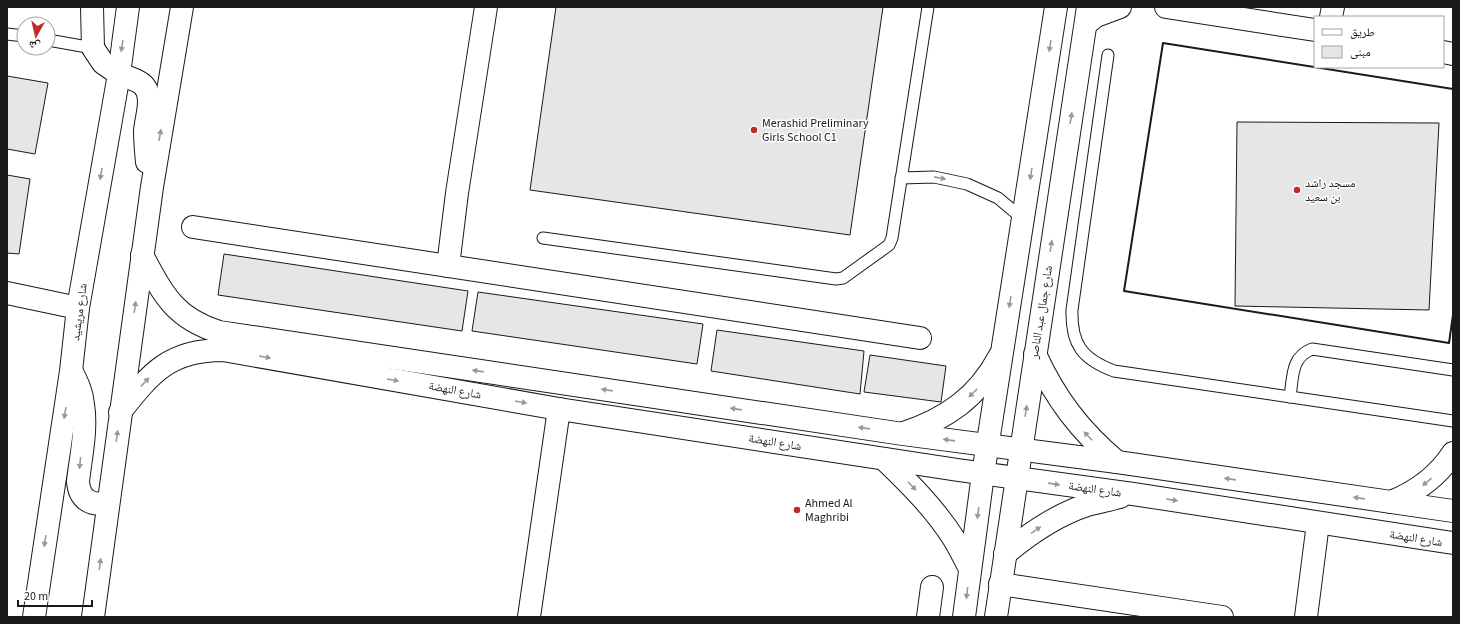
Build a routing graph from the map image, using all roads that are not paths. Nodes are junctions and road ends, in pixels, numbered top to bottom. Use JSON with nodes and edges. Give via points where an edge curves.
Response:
{"nodes":[{"id":1,"x":92,"y":7,"type":"edge"},
{"id":2,"x":128,"y":7,"type":"edge"},
{"id":3,"x":182,"y":7,"type":"edge"},
{"id":4,"x":486,"y":7,"type":"edge"},
{"id":5,"x":928,"y":7,"type":"edge"},
{"id":6,"x":1056,"y":7,"type":"edge"},
{"id":7,"x":1120,"y":7,"type":"edge"},
{"id":8,"x":1166,"y":7,"type":"edge"},
{"id":9,"x":1087,"y":15,"type":"edge"},
{"id":10,"x":1314,"y":30,"type":"edge"},
{"id":11,"x":56,"y":41,"type":"edge"},
{"id":12,"x":93,"y":48,"type":"junction"},
{"id":13,"x":1108,"y":56,"type":"dead end"},
{"id":14,"x":119,"y":74,"type":"junction"},
{"id":15,"x":901,"y":178,"type":"junction"},
{"id":16,"x":152,"y":187,"type":"junction"},
{"id":17,"x":1024,"y":219,"type":"junction"},
{"id":18,"x":192,"y":227,"type":"dead end"},
{"id":19,"x":543,"y":238,"type":"dead end"},
{"id":20,"x":142,"y":255,"type":"junction"},
{"id":21,"x":448,"y":266,"type":"junction"},
{"id":22,"x":7,"y":292,"type":"edge"},
{"id":23,"x":78,"y":308,"type":"junction"},
{"id":24,"x":920,"y":338,"type":"dead end"},
{"id":25,"x":1003,"y":349,"type":"junction"},
{"id":26,"x":1035,"y":354,"type":"junction"},
{"id":27,"x":1453,"y":370,"type":"edge"},
{"id":28,"x":71,"y":371,"type":"junction"},
{"id":29,"x":1290,"y":397,"type":"junction"},
{"id":30,"x":559,"y":409,"type":"junction"},
{"id":31,"x":120,"y":412,"type":"junction"},
{"id":32,"x":1453,"y":421,"type":"edge"},
{"id":33,"x":903,"y":434,"type":"junction"},
{"id":34,"x":988,"y":445,"type":"junction"},
{"id":35,"x":1020,"y":450,"type":"junction"},
{"id":36,"x":1453,"y":453,"type":"edge"},
{"id":37,"x":884,"y":459,"type":"junction"},
{"id":38,"x":1117,"y":462,"type":"junction"},
{"id":39,"x":983,"y":474,"type":"junction"},
{"id":40,"x":1016,"y":479,"type":"junction"},
{"id":41,"x":1133,"y":494,"type":"junction"},
{"id":42,"x":108,"y":502,"type":"junction"},
{"id":43,"x":1391,"y":502,"type":"junction"},
{"id":44,"x":1453,"y":511,"type":"edge"},
{"id":45,"x":1318,"y":523,"type":"junction"},
{"id":46,"x":1453,"y":543,"type":"edge"},
{"id":47,"x":1005,"y":554,"type":"junction"},
{"id":48,"x":970,"y":569,"type":"junction"},
{"id":49,"x":1000,"y":584,"type":"junction"},
{"id":50,"x":932,"y":586,"type":"dead end"},
{"id":51,"x":34,"y":617,"type":"edge"},
{"id":52,"x":93,"y":617,"type":"edge"},
{"id":53,"x":529,"y":617,"type":"edge"},
{"id":54,"x":928,"y":617,"type":"edge"},
{"id":55,"x":964,"y":617,"type":"edge"},
{"id":56,"x":996,"y":617,"type":"edge"},
{"id":57,"x":1222,"y":617,"type":"edge"},
{"id":58,"x":1306,"y":617,"type":"edge"}],
"edges":[{"from":1,"to":12,"type":"street"},
{"from":2,"to":14,"type":"street","name":"شارع مريشيد","one_way":true},
{"from":16,"to":3,"type":"street","one_way":true},
{"from":4,"to":21,"type":"street"},
{"from":5,"to":15,"type":"lane"},
{"from":6,"to":17,"type":"street","one_way":true},
{"from":7,"to":9,"type":"street","via":[[1096,16]]},
{"from":8,"to":10,"type":"street"},
{"from":26,"to":9,"type":"street","name":"شارع جمال عبد الناصر","one_way":true},
{"from":11,"to":12,"type":"lane"},
{"from":12,"to":14,"type":"street","via":[[103,63]]},
{"from":13,"to":29,"type":"lane","via":[[1072,310],[1076,342],[1086,356],[1114,371]]},
{"from":14,"to":16,"type":"street","via":[[139,82],[144,86],[148,96],[145,142]]},
{"from":14,"to":23,"type":"street","name":"شارع مريشيد","one_way":true},
{"from":15,"to":17,"type":"lane","one_way":true,"via":[[934,177],[967,184],[998,198]]},
{"from":15,"to":19,"type":"lane","via":[[889,245],[843,278]]},
{"from":16,"to":20,"type":"street"},
{"from":17,"to":25,"type":"street","one_way":true},
{"from":18,"to":21,"type":"street"},
{"from":31,"to":20,"type":"street","one_way":true},
{"from":33,"to":20,"type":"street","name":"شارع النهضة","one_way":true,"via":[[220,332],[194,323],[174,306],[165,296]]},
{"from":21,"to":24,"type":"street"},
{"from":22,"to":23,"type":"street"},
{"from":23,"to":28,"type":"street","name":"شارع مريشيد"},
{"from":25,"to":33,"type":"street","one_way":true,"via":[[992,369],[962,403],[944,416]]},
{"from":25,"to":34,"type":"street"},
{"from":35,"to":26,"type":"street","name":"شارع جمال عبد الناصر","one_way":true},
{"from":38,"to":26,"type":"street","one_way":true,"via":[[1100,448],[1069,414]]},
{"from":27,"to":29,"type":"lane","via":[[1312,350],[1304,352],[1298,359]]},
{"from":28,"to":42,"type":"street","one_way":true,"via":[[79,386],[85,420],[79,488],[87,500],[101,504]]},
{"from":28,"to":51,"type":"street","name":"شارع مريشيد","one_way":true},
{"from":29,"to":32,"type":"lane"},
{"from":31,"to":30,"type":"street","name":"شارع النهضة","one_way":true,"via":[[142,384],[165,364],[179,357],[208,350],[223,350]]},
{"from":30,"to":37,"type":"street","name":"شارع النهضة"},
{"from":30,"to":53,"type":"street"},
{"from":42,"to":31,"type":"street","one_way":true},
{"from":34,"to":33,"type":"street","name":"شارع النهضة","one_way":true},
{"from":34,"to":35,"type":"street","name":"شارع النهضة"},
{"from":34,"to":39,"type":"street"},
{"from":35,"to":38,"type":"street","name":"شارع النهضة"},
{"from":35,"to":40,"type":"street","name":"شارع جمال عبد الناصر"},
{"from":36,"to":43,"type":"street","one_way":true,"via":[[1442,468],[1425,483]]},
{"from":37,"to":39,"type":"street","name":"شارع النهضة"},
{"from":37,"to":48,"type":"street","one_way":true,"via":[[936,513],[955,540]]},
{"from":43,"to":38,"type":"street","name":"شارع النهضة","one_way":true},
{"from":39,"to":40,"type":"street","name":"شارع النهضة"},
{"from":39,"to":48,"type":"street","one_way":true},
{"from":40,"to":41,"type":"street","name":"شارع النهضة","one_way":true},
{"from":40,"to":47,"type":"street","name":"شارع جمال عبد الناصر"},
{"from":41,"to":45,"type":"street","name":"شارع النهضة","one_way":true},
{"from":47,"to":41,"type":"street","one_way":true,"via":[[1023,538],[1065,514],[1087,505]]},
{"from":52,"to":42,"type":"street","one_way":true},
{"from":43,"to":44,"type":"street","name":"شارع النهضة"},
{"from":45,"to":46,"type":"street","name":"شارع النهضة"},
{"from":45,"to":58,"type":"street"},
{"from":47,"to":49,"type":"street","name":"شارع جمال عبد الناصر"},
{"from":48,"to":55,"type":"street","one_way":true},
{"from":49,"to":56,"type":"street","name":"شارع جمال عبد الناصر"},
{"from":49,"to":57,"type":"street"},
{"from":50,"to":54,"type":"street"}]}
